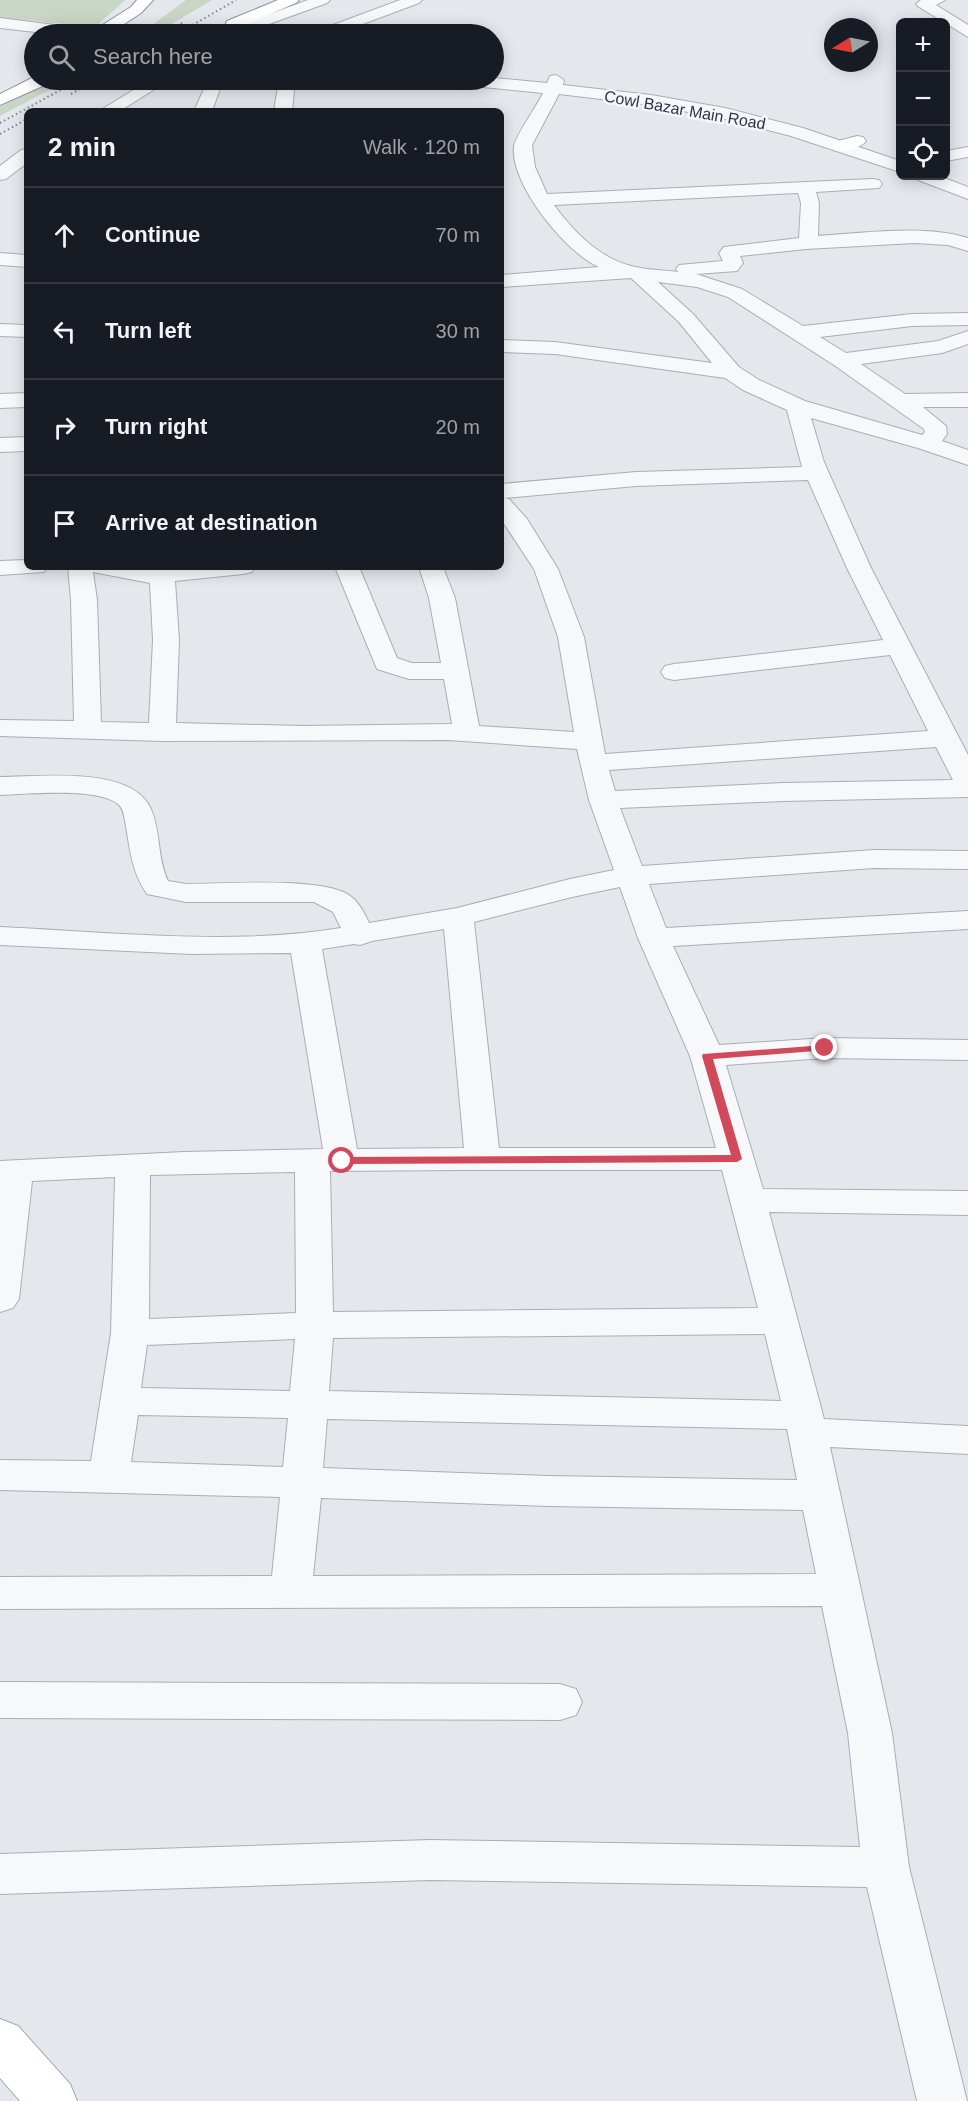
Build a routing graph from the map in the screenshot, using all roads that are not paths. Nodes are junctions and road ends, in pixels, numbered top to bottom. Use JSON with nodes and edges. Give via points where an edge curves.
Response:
{"nodes":[{"id":1,"x":145,"y":0,"type":"edge"},
{"id":2,"x":291,"y":0,"type":"edge"},
{"id":3,"x":322,"y":0,"type":"edge"},
{"id":4,"x":414,"y":0,"type":"edge"},
{"id":5,"x":937,"y":0,"type":"edge"},
{"id":6,"x":149,"y":19,"type":"dead end"},
{"id":7,"x":0,"y":23,"type":"edge"},
{"id":8,"x":114,"y":24,"type":"edge"},
{"id":9,"x":141,"y":24,"type":"edge"},
{"id":10,"x":245,"y":24,"type":"edge"},
{"id":11,"x":251,"y":24,"type":"edge"},
{"id":12,"x":350,"y":24,"type":"edge"},
{"id":13,"x":24,"y":26,"type":"edge"},
{"id":14,"x":968,"y":32,"type":"edge"},
{"id":15,"x":24,"y":74,"type":"edge"},
{"id":16,"x":504,"y":76,"type":"edge"},
{"id":17,"x":504,"y":82,"type":"edge"},
{"id":18,"x":555,"y":84,"type":"junction"},
{"id":19,"x":0,"y":86,"type":"edge"},
{"id":20,"x":24,"y":88,"type":"edge"},
{"id":21,"x":121,"y":90,"type":"edge"},
{"id":22,"x":144,"y":90,"type":"edge"},
{"id":23,"x":212,"y":90,"type":"edge"},
{"id":24,"x":286,"y":90,"type":"edge"},
{"id":25,"x":0,"y":100,"type":"edge"},
{"id":26,"x":93,"y":108,"type":"edge"},
{"id":27,"x":113,"y":108,"type":"edge"},
{"id":28,"x":204,"y":108,"type":"edge"},
{"id":29,"x":283,"y":108,"type":"edge"},
{"id":30,"x":849,"y":143,"type":"junction"},
{"id":31,"x":968,"y":152,"type":"edge"},
{"id":32,"x":896,"y":155,"type":"edge"},
{"id":33,"x":950,"y":155,"type":"edge"},
{"id":34,"x":24,"y":156,"type":"edge"},
{"id":35,"x":896,"y":165,"type":"edge"},
{"id":36,"x":24,"y":170,"type":"edge"},
{"id":37,"x":950,"y":174,"type":"edge"},
{"id":38,"x":0,"y":175,"type":"edge"},
{"id":39,"x":934,"y":180,"type":"edge"},
{"id":40,"x":968,"y":181,"type":"edge"},
{"id":41,"x":873,"y":184,"type":"dead end"},
{"id":42,"x":805,"y":187,"type":"junction"},
{"id":43,"x":0,"y":190,"type":"edge"},
{"id":44,"x":968,"y":193,"type":"edge"},
{"id":45,"x":541,"y":200,"type":"junction"},
{"id":46,"x":808,"y":242,"type":"junction"},
{"id":47,"x":968,"y":245,"type":"edge"},
{"id":48,"x":0,"y":259,"type":"edge"},
{"id":49,"x":24,"y":261,"type":"edge"},
{"id":50,"x":637,"y":273,"type":"junction"},
{"id":51,"x":504,"y":281,"type":"edge"},
{"id":52,"x":0,"y":330,"type":"edge"},
{"id":53,"x":24,"y":331,"type":"edge"},
{"id":54,"x":800,"y":333,"type":"junction"},
{"id":55,"x":968,"y":334,"type":"edge"},
{"id":56,"x":504,"y":346,"type":"edge"},
{"id":57,"x":842,"y":360,"type":"junction"},
{"id":58,"x":731,"y":372,"type":"junction"},
{"id":59,"x":24,"y":400,"type":"edge"},
{"id":60,"x":968,"y":400,"type":"edge"},
{"id":61,"x":0,"y":401,"type":"edge"},
{"id":62,"x":899,"y":401,"type":"junction"},
{"id":63,"x":797,"y":406,"type":"junction"},
{"id":64,"x":926,"y":443,"type":"junction"},
{"id":65,"x":24,"y":444,"type":"edge"},
{"id":66,"x":0,"y":445,"type":"edge"},
{"id":67,"x":968,"y":458,"type":"edge"},
{"id":68,"x":817,"y":473,"type":"junction"},
{"id":69,"x":504,"y":491,"type":"edge"},
{"id":70,"x":504,"y":508,"type":"edge"},
{"id":71,"x":24,"y":567,"type":"edge"},
{"id":72,"x":0,"y":568,"type":"edge"},
{"id":73,"x":80,"y":570,"type":"edge"},
{"id":74,"x":125,"y":570,"type":"edge"},
{"id":75,"x":213,"y":570,"type":"edge"},
{"id":76,"x":348,"y":570,"type":"edge"},
{"id":77,"x":432,"y":570,"type":"edge"},
{"id":78,"x":162,"y":575,"type":"junction"},
{"id":79,"x":898,"y":646,"type":"junction"},
{"id":80,"x":455,"y":671,"type":"junction"},
{"id":81,"x":674,"y":672,"type":"dead end"},
{"id":82,"x":0,"y":728,"type":"edge"},
{"id":83,"x":88,"y":730,"type":"junction"},
{"id":84,"x":162,"y":733,"type":"junction"},
{"id":85,"x":467,"y":733,"type":"junction"},
{"id":86,"x":945,"y":738,"type":"junction"},
{"id":87,"x":591,"y":752,"type":"junction"},
{"id":88,"x":968,"y":782,"type":"edge"},
{"id":89,"x":0,"y":786,"type":"edge"},
{"id":90,"x":968,"y":788,"type":"edge"},
{"id":91,"x":603,"y":800,"type":"junction"},
{"id":92,"x":968,"y":860,"type":"edge"},
{"id":93,"x":632,"y":876,"type":"junction"},
{"id":94,"x":458,"y":917,"type":"junction"},
{"id":95,"x":968,"y":920,"type":"edge"},
{"id":96,"x":0,"y":936,"type":"edge"},
{"id":97,"x":360,"y":936,"type":"junction"},
{"id":98,"x":654,"y":938,"type":"junction"},
{"id":99,"x":305,"y":943,"type":"junction"},
{"id":100,"x":968,"y":1050,"type":"edge"},
{"id":101,"x":707,"y":1056,"type":"junction"},
{"id":102,"x":737,"y":1159,"type":"junction"},
{"id":103,"x":483,"y":1160,"type":"junction"},
{"id":104,"x":327,"y":1161,"type":"junction"},
{"id":105,"x":133,"y":1165,"type":"junction"},
{"id":106,"x":8,"y":1171,"type":"edge"},
{"id":107,"x":748,"y":1200,"type":"junction"},
{"id":108,"x":968,"y":1203,"type":"edge"},
{"id":109,"x":0,"y":1299,"type":"edge"},
{"id":110,"x":780,"y":1321,"type":"junction"},
{"id":111,"x":315,"y":1325,"type":"junction"},
{"id":112,"x":130,"y":1333,"type":"junction"},
{"id":113,"x":120,"y":1401,"type":"junction"},
{"id":114,"x":309,"y":1404,"type":"junction"},
{"id":115,"x":806,"y":1424,"type":"junction"},
{"id":116,"x":968,"y":1440,"type":"edge"},
{"id":117,"x":0,"y":1475,"type":"edge"},
{"id":118,"x":109,"y":1476,"type":"junction"},
{"id":119,"x":302,"y":1484,"type":"junction"},
{"id":120,"x":820,"y":1495,"type":"junction"},
{"id":121,"x":291,"y":1590,"type":"junction"},
{"id":122,"x":840,"y":1590,"type":"junction"},
{"id":123,"x":0,"y":1593,"type":"edge"},
{"id":124,"x":0,"y":1700,"type":"edge"},
{"id":125,"x":560,"y":1702,"type":"dead end"},
{"id":126,"x":886,"y":1867,"type":"junction"},
{"id":127,"x":0,"y":1874,"type":"edge"},
{"id":128,"x":0,"y":2042,"type":"edge"},
{"id":129,"x":52,"y":2101,"type":"edge"},
{"id":130,"x":942,"y":2101,"type":"edge"}],
"edges":[{"from":1,"to":8,"type":"main road"},
{"from":2,"to":10,"type":"main road"},
{"from":3,"to":11,"type":"street"},
{"from":4,"to":12,"type":"street"},
{"from":5,"to":14,"type":"street","via":[[924,4]]},
{"from":6,"to":9,"type":"main road"},
{"from":7,"to":13,"type":"street"},
{"from":15,"to":19,"type":"main road"},
{"from":16,"to":18,"type":"street"},
{"from":17,"to":18,"type":"street","name":"Cowl Bazar Main Road"},
{"from":18,"to":30,"type":"street","name":"Cowl Bazar Main Road","via":[[704,110]]},
{"from":18,"to":45,"type":"street","via":[[523,145],[526,167]]},
{"from":20,"to":25,"type":"main road"},
{"from":21,"to":26,"type":"street"},
{"from":22,"to":27,"type":"street"},
{"from":23,"to":28,"type":"street"},
{"from":24,"to":29,"type":"street"},
{"from":30,"to":32,"type":"street"},
{"from":30,"to":35,"type":"street","name":"Cowl Bazar Main Road"},
{"from":31,"to":33,"type":"street"},
{"from":34,"to":38,"type":"street"},
{"from":36,"to":43,"type":"street"},
{"from":37,"to":40,"type":"street"},
{"from":39,"to":44,"type":"street"},
{"from":41,"to":42,"type":"street"},
{"from":42,"to":45,"type":"street"},
{"from":42,"to":46,"type":"street","via":[[810,203]]},
{"from":45,"to":50,"type":"street","via":[[564,232],[583,248],[601,261]]},
{"from":46,"to":47,"type":"street","via":[[932,238]]},
{"from":46,"to":50,"type":"street","via":[[731,251],[733,263],[725,268]]},
{"from":48,"to":49,"type":"street"},
{"from":50,"to":51,"type":"street"},
{"from":50,"to":54,"type":"street","via":[[720,287]]},
{"from":50,"to":58,"type":"street","via":[[686,318]]},
{"from":52,"to":53,"type":"street"},
{"from":54,"to":55,"type":"street","via":[[912,320]]},
{"from":54,"to":57,"type":"street"},
{"from":55,"to":57,"type":"street","via":[[942,347]]},
{"from":56,"to":58,"type":"street","via":[[555,348]]},
{"from":57,"to":62,"type":"street"},
{"from":58,"to":63,"type":"street"},
{"from":59,"to":61,"type":"street"},
{"from":60,"to":62,"type":"street"},
{"from":62,"to":64,"type":"street","via":[[935,426],[936,435]]},
{"from":63,"to":64,"type":"street"},
{"from":63,"to":68,"type":"street"},
{"from":64,"to":67,"type":"street"},
{"from":65,"to":66,"type":"street"},
{"from":68,"to":69,"type":"street","via":[[636,479]]},
{"from":68,"to":79,"type":"street"},
{"from":70,"to":87,"type":"street","via":[[546,569],[571,637]]},
{"from":71,"to":72,"type":"street"},
{"from":73,"to":83,"type":"street"},
{"from":74,"to":78,"type":"street"},
{"from":75,"to":78,"type":"street"},
{"from":76,"to":80,"type":"street","via":[[386,663],[409,671]]},
{"from":77,"to":80,"type":"street","via":[[442,598]]},
{"from":78,"to":84,"type":"street","via":[[166,640]]},
{"from":79,"to":81,"type":"street"},
{"from":79,"to":86,"type":"street"},
{"from":80,"to":85,"type":"street"},
{"from":82,"to":83,"type":"street"},
{"from":83,"to":84,"type":"street"},
{"from":84,"to":85,"type":"street"},
{"from":85,"to":87,"type":"street"},
{"from":86,"to":87,"type":"street"},
{"from":86,"to":88,"type":"street"},
{"from":87,"to":91,"type":"street"},
{"from":89,"to":97,"type":"street","via":[[106,789],[125,796],[138,808],[147,866],[158,888],[186,893],[314,893],[334,897],[346,906]]},
{"from":90,"to":91,"type":"street"},
{"from":91,"to":93,"type":"street"},
{"from":92,"to":93,"type":"street","via":[[874,859]]},
{"from":93,"to":94,"type":"street"},
{"from":93,"to":98,"type":"street"},
{"from":94,"to":97,"type":"street"},
{"from":94,"to":103,"type":"street"},
{"from":95,"to":98,"type":"street"},
{"from":96,"to":99,"type":"street","via":[[191,945]]},
{"from":97,"to":99,"type":"street"},
{"from":98,"to":101,"type":"street"},
{"from":99,"to":104,"type":"street"},
{"from":100,"to":101,"type":"street","via":[[825,1048]]},
{"from":101,"to":102,"type":"street"},
{"from":102,"to":103,"type":"street"},
{"from":102,"to":107,"type":"street"},
{"from":103,"to":104,"type":"street"},
{"from":104,"to":105,"type":"street"},
{"from":104,"to":111,"type":"street"},
{"from":105,"to":106,"type":"street"},
{"from":105,"to":112,"type":"street"},
{"from":106,"to":109,"type":"street"},
{"from":107,"to":108,"type":"street"},
{"from":107,"to":110,"type":"street"},
{"from":110,"to":111,"type":"street"},
{"from":110,"to":115,"type":"street"},
{"from":111,"to":112,"type":"street"},
{"from":111,"to":114,"type":"street"},
{"from":112,"to":113,"type":"street"},
{"from":113,"to":114,"type":"street"},
{"from":113,"to":118,"type":"street"},
{"from":114,"to":115,"type":"street"},
{"from":114,"to":119,"type":"street"},
{"from":115,"to":116,"type":"street"},
{"from":115,"to":120,"type":"street"},
{"from":117,"to":118,"type":"street"},
{"from":118,"to":119,"type":"street"},
{"from":119,"to":120,"type":"street"},
{"from":119,"to":121,"type":"street"},
{"from":120,"to":122,"type":"street"},
{"from":121,"to":122,"type":"street"},
{"from":121,"to":123,"type":"street"},
{"from":122,"to":126,"type":"street","via":[[870,1732]]},
{"from":124,"to":125,"type":"street"},
{"from":126,"to":127,"type":"street","via":[[430,1860]]},
{"from":126,"to":130,"type":"street"},
{"from":128,"to":129,"type":"main road"}]}
